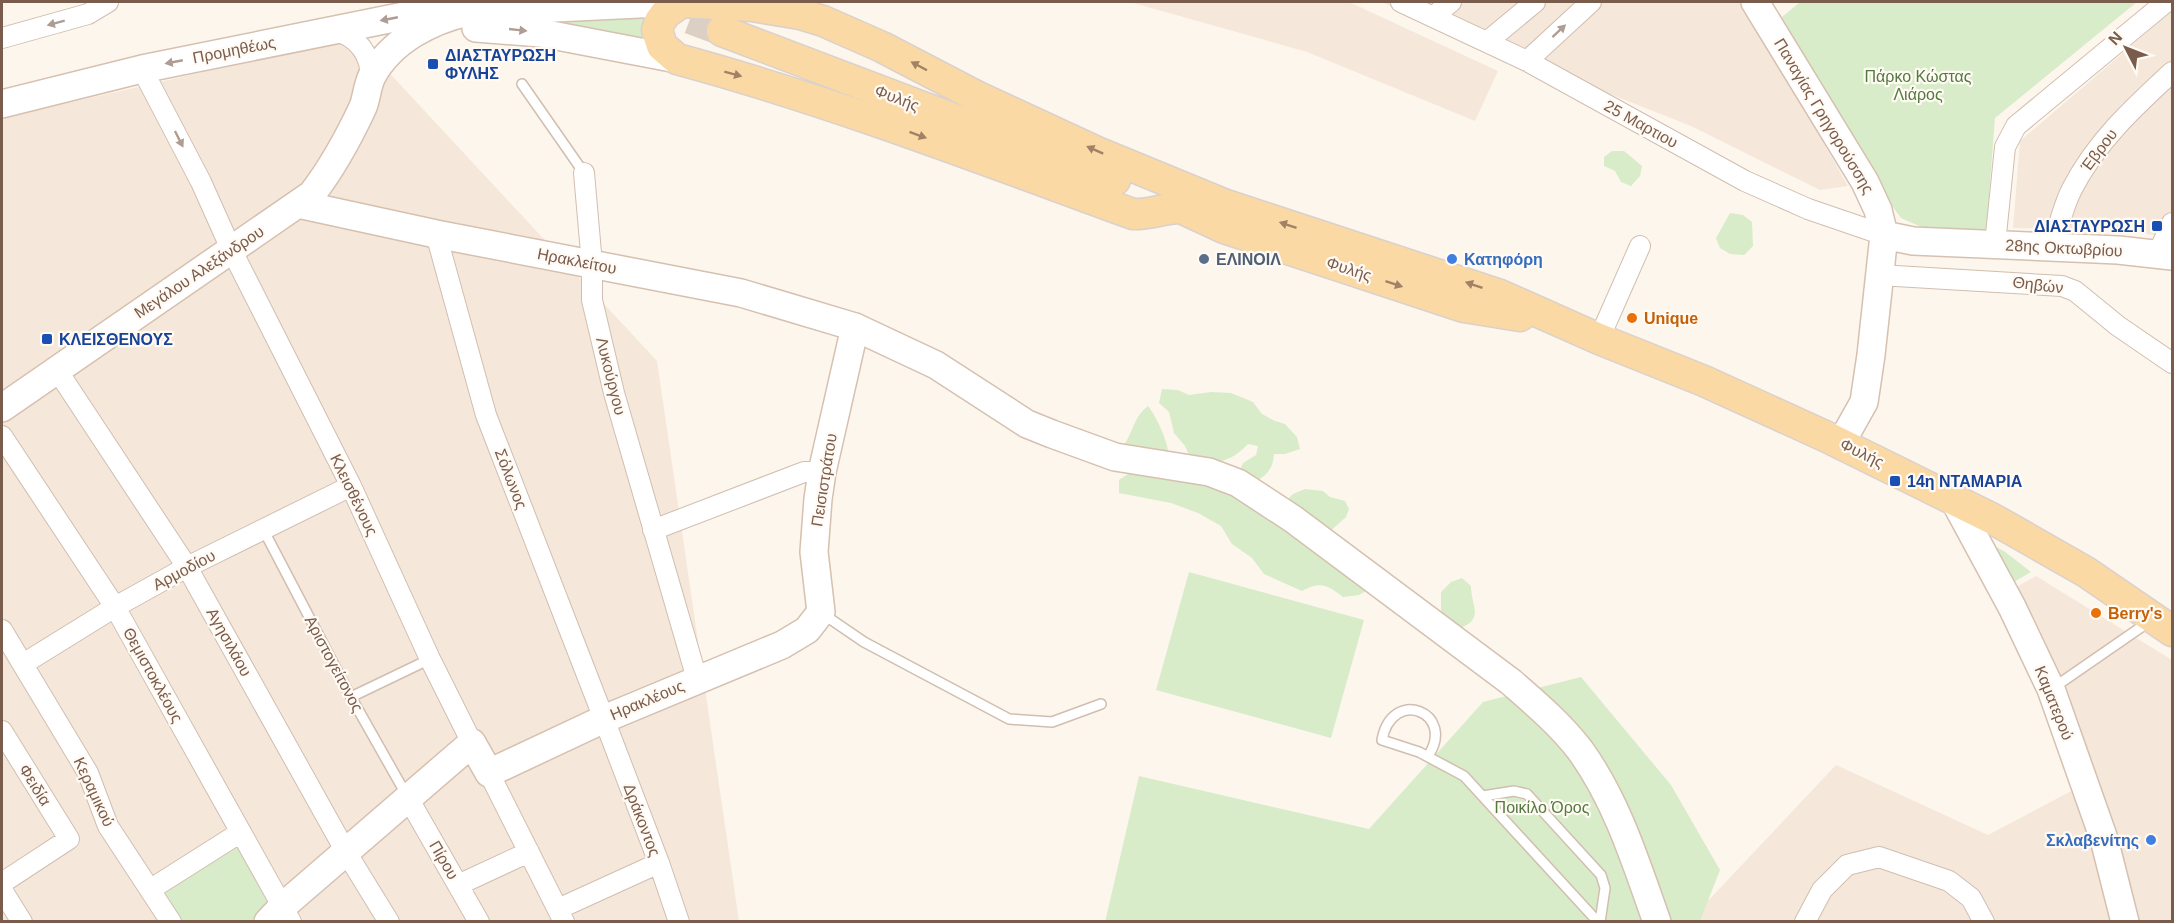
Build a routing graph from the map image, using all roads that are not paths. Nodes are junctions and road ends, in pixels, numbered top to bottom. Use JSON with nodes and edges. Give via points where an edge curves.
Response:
{"nodes":[{"id":1,"x":108,"y":2,"type":"edge"},
{"id":2,"x":682,"y":2,"type":"edge"},
{"id":3,"x":1401,"y":2,"type":"edge"},
{"id":4,"x":1451,"y":2,"type":"edge"},
{"id":5,"x":1535,"y":2,"type":"edge"},
{"id":6,"x":1591,"y":2,"type":"edge"},
{"id":7,"x":1755,"y":2,"type":"edge"},
{"id":8,"x":2166,"y":2,"type":"edge"},
{"id":9,"x":468,"y":12,"type":"junction"},
{"id":10,"x":1434,"y":16,"type":"junction"},
{"id":11,"x":334,"y":30,"type":"junction"},
{"id":12,"x":722,"y":31,"type":"tunnel mouth"},
{"id":13,"x":2,"y":38,"type":"edge"},
{"id":14,"x":1488,"y":42,"type":"junction"},
{"id":15,"x":677,"y":59,"type":"junction"},
{"id":16,"x":1527,"y":61,"type":"junction"},
{"id":17,"x":142,"y":69,"type":"junction"},
{"id":18,"x":2172,"y":72,"type":"edge"},
{"id":19,"x":371,"y":79,"type":"junction"},
{"id":20,"x":522,"y":84,"type":"dead end"},
{"id":21,"x":2,"y":105,"type":"edge"},
{"id":22,"x":363,"y":106,"type":"junction"},
{"id":23,"x":585,"y":172,"type":"joint"},
{"id":24,"x":1140,"y":189,"type":"junction"},
{"id":25,"x":298,"y":204,"type":"junction"},
{"id":26,"x":1226,"y":205,"type":"junction"},
{"id":27,"x":1180,"y":208,"type":"junction"},
{"id":28,"x":2172,"y":223,"type":"edge"},
{"id":29,"x":436,"y":234,"type":"junction"},
{"id":30,"x":1884,"y":236,"type":"junction"},
{"id":31,"x":1995,"y":244,"type":"junction"},
{"id":32,"x":1640,"y":246,"type":"dead end"},
{"id":33,"x":2052,"y":246,"type":"junction"},
{"id":34,"x":231,"y":249,"type":"junction"},
{"id":35,"x":2165,"y":254,"type":"edge"},
{"id":36,"x":592,"y":264,"type":"junction"},
{"id":37,"x":1879,"y":275,"type":"junction"},
{"id":38,"x":1566,"y":324,"type":"junction"},
{"id":39,"x":855,"y":327,"type":"junction"},
{"id":40,"x":1599,"y":339,"type":"junction"},
{"id":41,"x":2172,"y":363,"type":"edge"},
{"id":42,"x":57,"y":370,"type":"junction"},
{"id":43,"x":2,"y":408,"type":"edge"},
{"id":44,"x":2,"y":436,"type":"edge"},
{"id":45,"x":1841,"y":443,"type":"junction"},
{"id":46,"x":822,"y":472,"type":"junction"},
{"id":47,"x":351,"y":486,"type":"junction"},
{"id":48,"x":1953,"y":498,"type":"junction"},
{"id":49,"x":263,"y":529,"type":"junction"},
{"id":50,"x":653,"y":530,"type":"junction"},
{"id":51,"x":187,"y":567,"type":"junction"},
{"id":52,"x":115,"y":607,"type":"junction"},
{"id":53,"x":814,"y":621,"type":"junction"},
{"id":54,"x":2164,"y":624,"type":"edge"},
{"id":55,"x":2,"y":630,"type":"edge"},
{"id":56,"x":430,"y":659,"type":"junction"},
{"id":57,"x":23,"y":664,"type":"junction"},
{"id":58,"x":697,"y":679,"type":"junction"},
{"id":59,"x":2051,"y":689,"type":"junction"},
{"id":60,"x":351,"y":697,"type":"junction"},
{"id":61,"x":1101,"y":704,"type":"dead end"},
{"id":62,"x":604,"y":718,"type":"junction"},
{"id":63,"x":2,"y":731,"type":"edge"},
{"id":64,"x":472,"y":743,"type":"junction"},
{"id":65,"x":1428,"y":756,"type":"junction"},
{"id":66,"x":489,"y":773,"type":"junction"},
{"id":67,"x":1483,"y":796,"type":"junction"},
{"id":68,"x":408,"y":798,"type":"junction"},
{"id":69,"x":242,"y":832,"type":"junction"},
{"id":70,"x":346,"y":852,"type":"junction"},
{"id":71,"x":529,"y":852,"type":"junction"},
{"id":72,"x":659,"y":863,"type":"junction"},
{"id":73,"x":2,"y":883,"type":"edge"},
{"id":74,"x":458,"y":885,"type":"junction"},
{"id":75,"x":151,"y":889,"type":"junction"},
{"id":76,"x":2,"y":890,"type":"edge"},
{"id":77,"x":561,"y":915,"type":"edge"},
{"id":78,"x":280,"y":917,"type":"edge"},
{"id":79,"x":22,"y":921,"type":"edge"},
{"id":80,"x":171,"y":921,"type":"edge"},
{"id":81,"x":389,"y":921,"type":"edge"},
{"id":82,"x":478,"y":921,"type":"edge"},
{"id":83,"x":679,"y":921,"type":"edge"},
{"id":84,"x":1599,"y":921,"type":"edge"},
{"id":85,"x":1657,"y":921,"type":"edge"},
{"id":86,"x":1805,"y":921,"type":"edge"},
{"id":87,"x":1984,"y":921,"type":"edge"},
{"id":88,"x":2125,"y":921,"type":"edge"}],
"edges":[{"from":1,"to":13,"type":"street","one_way":true,"via":[[88,14]]},
{"from":2,"to":9,"type":"street","name":"Μεγάλου Αλεξάνδρου"},
{"from":2,"to":15,"type":"main road","via":[[666,13],[657,30],[662,46]]},
{"from":26,"to":2,"type":"main road","one_way":true,"via":[[1047,129],[823,21],[752,6]]},
{"from":3,"to":10,"type":"street","name":"25 Μαρτιου"},
{"from":4,"to":10,"type":"street"},
{"from":5,"to":14,"type":"street"},
{"from":16,"to":6,"type":"street","one_way":true},
{"from":7,"to":30,"type":"street","name":"Παναγίας Γρηγορούσσης","via":[[1866,182]]},
{"from":8,"to":31,"type":"street","via":[[2016,126],[2005,147]]},
{"from":9,"to":11,"type":"street","name":"Προμηθέως","one_way":true,"via":[[409,15]]},
{"from":9,"to":19,"type":"street","name":"Μεγάλου Αλεξάνδρου","via":[[438,20],[414,34],[393,51]]},
{"from":10,"to":14,"type":"street","name":"25 Μαρτιου"},
{"from":11,"to":17,"type":"street","name":"Προμηθέως","one_way":true},
{"from":11,"to":19,"type":"street","via":[[348,35],[363,48],[369,58]]},
{"from":12,"to":24,"type":"main road","name":"Φυλής"},
{"from":14,"to":16,"type":"street","name":"25 Μαρτιου"},
{"from":22,"to":15,"type":"street","name":"Μεγάλου Αλεξάνδρου","one_way":true,"via":[[411,52],[434,37],[461,30],[493,28],[541,33]]},
{"from":15,"to":27,"type":"main road","one_way":true,"via":[[758,80],[848,110],[1133,214]]},
{"from":16,"to":30,"type":"street","name":"25 Μαρτιου","via":[[1745,182]]},
{"from":17,"to":21,"type":"street","name":"Προμηθέως"},
{"from":17,"to":34,"type":"street","name":"Κλεισθένους","one_way":true},
{"from":18,"to":33,"type":"street","name":"Έβρου","via":[[2097,148],[2071,190]]},
{"from":19,"to":22,"type":"street","name":"Μεγάλου Αλεξάνδρου"},
{"from":20,"to":23,"type":"lane","name":"Λυκούργου"},
{"from":22,"to":25,"type":"street","name":"Μεγάλου Αλεξάνδρου","via":[[326,174],[312,194]]},
{"from":23,"to":36,"type":"street","name":"Λυκούργου"},
{"from":24,"to":26,"type":"main road","name":"Φυλής"},
{"from":24,"to":27,"type":"main road","name":"Φυλής"},
{"from":25,"to":29,"type":"street","name":"Ηρακλείτου"},
{"from":25,"to":34,"type":"street","name":"Μεγάλου Αλεξάνδρου"},
{"from":38,"to":26,"type":"main road","name":"Φυλής","one_way":true,"via":[[1471,284]]},
{"from":27,"to":38,"type":"main road","name":"Φυλής","one_way":true,"via":[[1224,228],[1464,307]]},
{"from":28,"to":35,"type":"street"},
{"from":29,"to":36,"type":"street","name":"Ηρακλείτου"},
{"from":29,"to":62,"type":"street","name":"Σόλωνος","via":[[486,415]]},
{"from":30,"to":31,"type":"street","name":"28ης Οκτωβρίου"},
{"from":30,"to":37,"type":"street","name":"Παναγίας Γρηγορούσσης"},
{"from":31,"to":33,"type":"street","name":"28ης Οκτωβρίου"},
{"from":32,"to":40,"type":"street"},
{"from":33,"to":35,"type":"street","name":"28ης Οκτωβρίου"},
{"from":34,"to":42,"type":"street","name":"Μεγάλου Αλεξάνδρου"},
{"from":34,"to":47,"type":"street","name":"Κλεισθένους"},
{"from":36,"to":39,"type":"street","name":"Ηρακλείτου","via":[[741,293]]},
{"from":36,"to":50,"type":"street","name":"Λυκούργου","via":[[592,300]]},
{"from":37,"to":41,"type":"street","name":"Θηβών","via":[[2062,286],[2075,291]]},
{"from":37,"to":45,"type":"street","name":"Παναγίας Γρηγορούσσης","via":[[1864,402]]},
{"from":38,"to":40,"type":"main road","name":"Φυλής"},
{"from":39,"to":46,"type":"street","name":"Πεισιστράτου"},
{"from":39,"to":85,"type":"street","name":"Ηρακλείτου","via":[[936,365],[1027,424],[1115,457],[1226,477],[1293,519],[1511,682],[1565,733],[1592,768],[1617,816]]},
{"from":40,"to":45,"type":"main road","name":"Φυλής"},
{"from":42,"to":43,"type":"street","name":"Μεγάλου Αλεξάνδρου"},
{"from":42,"to":51,"type":"street","name":"Αγησιλάου"},
{"from":44,"to":52,"type":"street","name":"Θεμιστοκλέους"},
{"from":45,"to":48,"type":"main road","name":"Φυλής"},
{"from":46,"to":50,"type":"street","via":[[804,472]]},
{"from":46,"to":53,"type":"street","name":"Πεισιστράτου","via":[[814,552]]},
{"from":47,"to":49,"type":"street","name":"Αρμοδίου"},
{"from":47,"to":56,"type":"street","name":"Κλεισθένους"},
{"from":48,"to":54,"type":"main road","name":"Φυλής","via":[[2086,572]]},
{"from":48,"to":59,"type":"street","name":"Καματερού"},
{"from":49,"to":51,"type":"street","name":"Αρμοδίου"},
{"from":49,"to":60,"type":"lane","name":"Αριστογείτονος"},
{"from":50,"to":58,"type":"street","name":"Λυκούργου"},
{"from":51,"to":52,"type":"street","name":"Αρμοδίου"},
{"from":51,"to":70,"type":"street","name":"Αγησιλάου"},
{"from":52,"to":57,"type":"street","name":"Αρμοδίου"},
{"from":52,"to":69,"type":"street","name":"Θεμιστοκλέους"},
{"from":53,"to":58,"type":"street","name":"Ηρακλέους","via":[[782,645]]},
{"from":53,"to":61,"type":"lane","via":[[864,642],[1009,719],[1052,722]]},
{"from":54,"to":59,"type":"lane"},
{"from":55,"to":57,"type":"street","name":"Κεραμικού"},
{"from":56,"to":60,"type":"lane"},
{"from":56,"to":64,"type":"street","name":"Κλεισθένους"},
{"from":57,"to":75,"type":"street","name":"Κεραμικού","via":[[88,773],[108,826]]},
{"from":58,"to":62,"type":"street","name":"Ηρακλέους"},
{"from":59,"to":88,"type":"street","name":"Καματερού","via":[[2104,838]]},
{"from":60,"to":68,"type":"lane","name":"Αριστογείτονος"},
{"from":62,"to":66,"type":"street","name":"Ηρακλέους"},
{"from":62,"to":72,"type":"street","name":"Δράκοντος"},
{"from":63,"to":73,"type":"street","name":"Φειδία","via":[[69,839]]},
{"from":64,"to":66,"type":"street","name":"Κλεισθένους"},
{"from":64,"to":68,"type":"street"},
{"from":65,"to":65,"type":"lane","via":[[1382,740],[1384,728],[1394,715],[1408,710],[1430,718],[1436,740]]},
{"from":65,"to":67,"type":"lane","via":[[1464,776]]},
{"from":66,"to":71,"type":"street","name":"Κλεισθένους"},
{"from":67,"to":84,"type":"lane"},
{"from":67,"to":84,"type":"lane","via":[[1514,790],[1527,794],[1601,875],[1605,888]]},
{"from":68,"to":70,"type":"street"},
{"from":68,"to":74,"type":"street","name":"Πίρου"},
{"from":69,"to":75,"type":"street"},
{"from":69,"to":78,"type":"street","name":"Θεμιστοκλέους"},
{"from":70,"to":78,"type":"street"},
{"from":70,"to":81,"type":"street","name":"Αγησιλάου"},
{"from":71,"to":74,"type":"street"},
{"from":71,"to":77,"type":"street","name":"Κλεισθένους"},
{"from":72,"to":77,"type":"street"},
{"from":72,"to":83,"type":"street","name":"Δράκοντος"},
{"from":74,"to":82,"type":"street","name":"Πίρου"},
{"from":75,"to":80,"type":"street","name":"Κεραμικού"},
{"from":76,"to":79,"type":"street"},
{"from":86,"to":87,"type":"street","via":[[1822,890],[1847,865],[1880,857],[1950,881],[1971,897]]}]}
